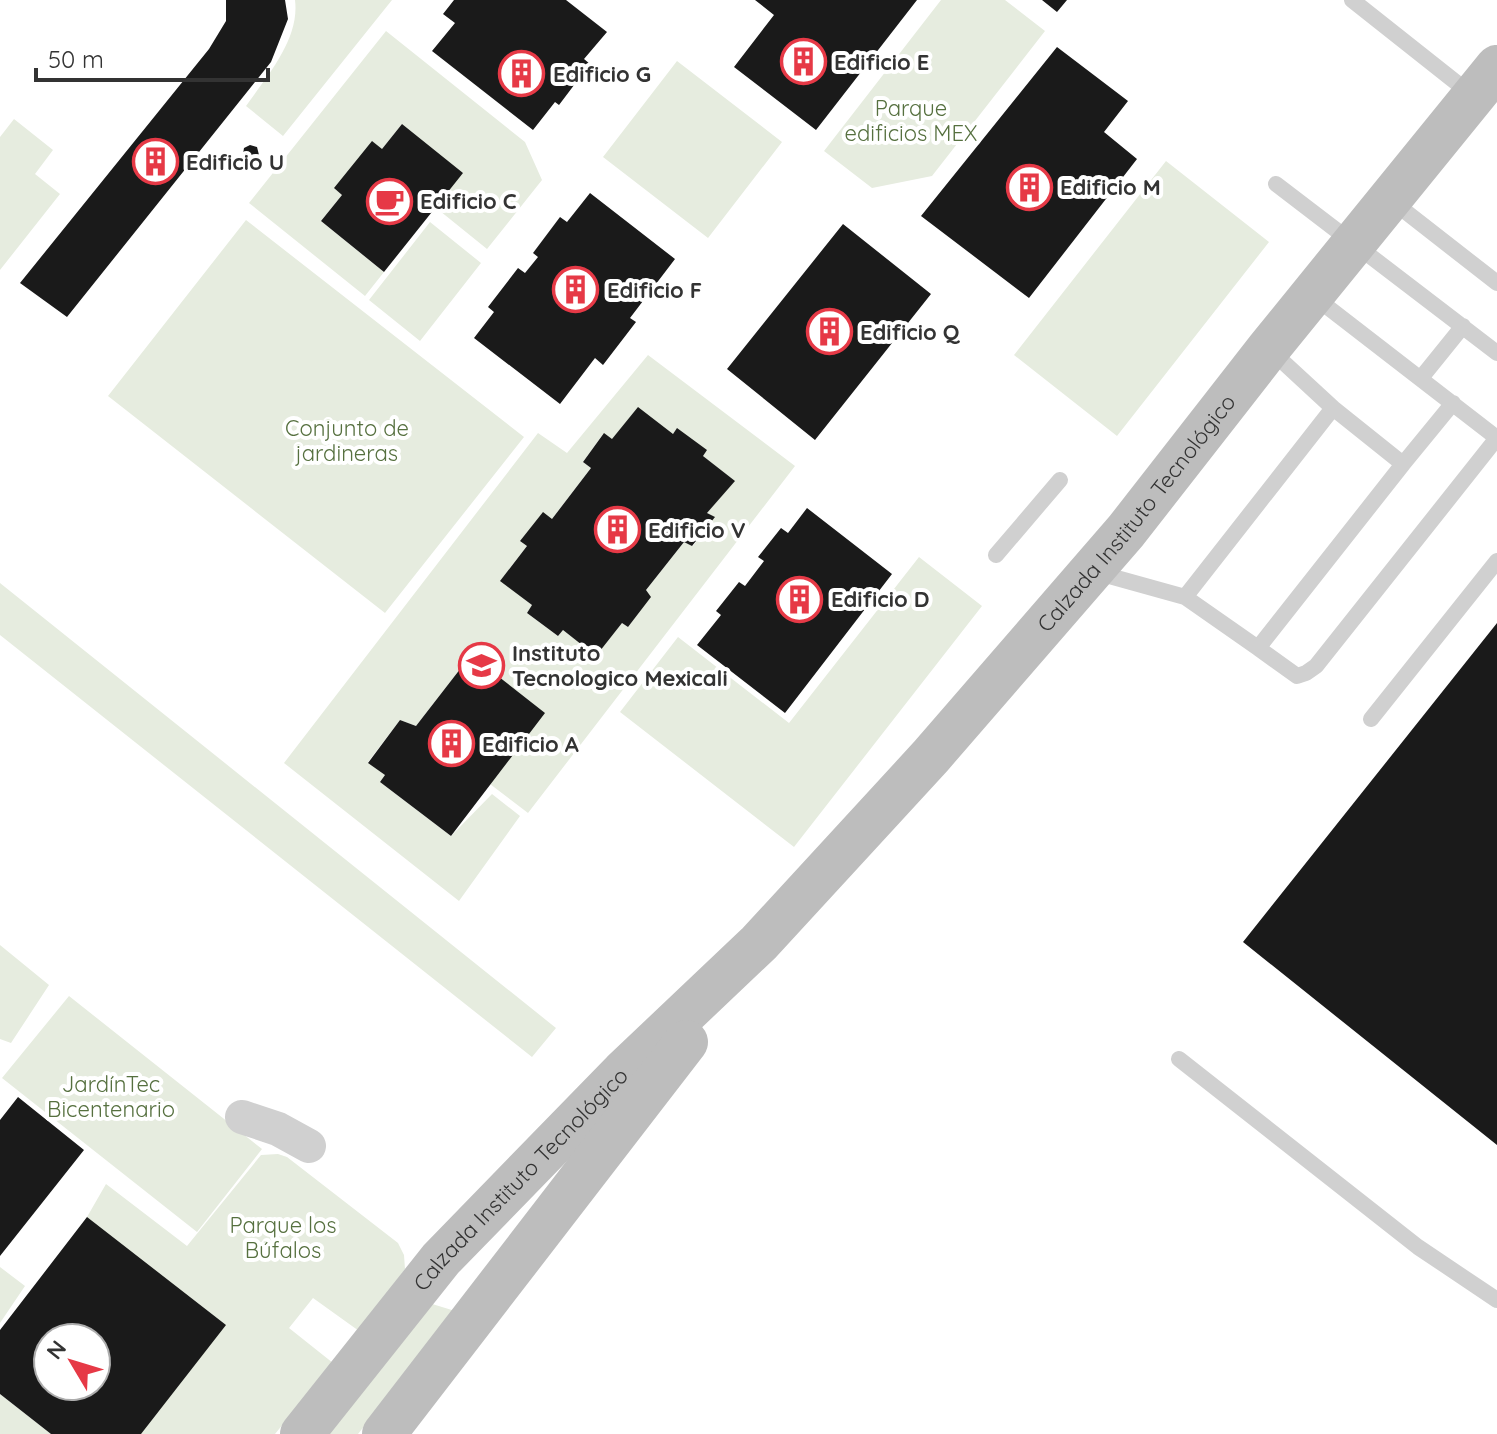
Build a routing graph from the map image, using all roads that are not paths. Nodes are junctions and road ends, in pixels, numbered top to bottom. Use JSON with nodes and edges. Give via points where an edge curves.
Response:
{"nodes":[{"id":1,"x":1352,"y":0,"type":"edge"},
{"id":2,"x":1485,"y":81,"type":"edge"},
{"id":3,"x":1276,"y":184,"type":"dead end"},
{"id":4,"x":1391,"y":200,"type":"junction"},
{"id":5,"x":1354,"y":245,"type":"junction"},
{"id":6,"x":1497,"y":283,"type":"edge"},
{"id":7,"x":1312,"y":295,"type":"junction"},
{"id":8,"x":1463,"y":326,"type":"junction"},
{"id":9,"x":1268,"y":349,"type":"junction"},
{"id":10,"x":1497,"y":353,"type":"edge"},
{"id":11,"x":1421,"y":378,"type":"junction"},
{"id":12,"x":1453,"y":403,"type":"junction"},
{"id":13,"x":1333,"y":408,"type":"junction"},
{"id":14,"x":1497,"y":438,"type":"edge"},
{"id":15,"x":1403,"y":464,"type":"junction"},
{"id":16,"x":1060,"y":480,"type":"dead end"},
{"id":17,"x":996,"y":555,"type":"dead end"},
{"id":18,"x":1497,"y":561,"type":"edge"},
{"id":19,"x":1092,"y":570,"type":"junction"},
{"id":20,"x":1185,"y":597,"type":"junction"},
{"id":21,"x":1258,"y":648,"type":"junction"},
{"id":22,"x":1371,"y":719,"type":"dead end"},
{"id":23,"x":759,"y":943,"type":"junction"},
{"id":24,"x":1179,"y":1059,"type":"dead end"},
{"id":25,"x":242,"y":1117,"type":"dead end"},
{"id":26,"x":309,"y":1146,"type":"dead end"},
{"id":27,"x":422,"y":1281,"type":"junction"},
{"id":28,"x":1497,"y":1300,"type":"edge"},
{"id":29,"x":473,"y":1320,"type":"junction"},
{"id":30,"x":302,"y":1434,"type":"edge"},
{"id":31,"x":384,"y":1434,"type":"edge"}],
"edges":[{"from":1,"to":2,"type":"lane"},
{"from":2,"to":4,"type":"street","name":"Calzada Instituto Tecnológico"},
{"from":3,"to":5,"type":"lane"},
{"from":4,"to":5,"type":"street","name":"Calzada Instituto Tecnológico"},
{"from":4,"to":6,"type":"lane"},
{"from":5,"to":7,"type":"street","name":"Calzada Instituto Tecnológico"},
{"from":5,"to":8,"type":"lane"},
{"from":7,"to":9,"type":"street","name":"Calzada Instituto Tecnológico"},
{"from":7,"to":11,"type":"lane"},
{"from":8,"to":10,"type":"lane"},
{"from":8,"to":11,"type":"lane"},
{"from":9,"to":13,"type":"lane"},
{"from":9,"to":19,"type":"street","name":"Calzada Instituto Tecnológico"},
{"from":11,"to":12,"type":"lane"},
{"from":12,"to":14,"type":"lane"},
{"from":12,"to":15,"type":"lane"},
{"from":13,"to":15,"type":"lane"},
{"from":13,"to":20,"type":"lane"},
{"from":14,"to":21,"type":"lane","via":[[1316,666],[1297,676]]},
{"from":15,"to":21,"type":"lane"},
{"from":16,"to":17,"type":"lane"},
{"from":18,"to":22,"type":"lane"},
{"from":19,"to":20,"type":"lane"},
{"from":19,"to":23,"type":"street","name":"Calzada Instituto Tecnológico"},
{"from":20,"to":21,"type":"lane"},
{"from":23,"to":27,"type":"street","name":"Calzada Instituto Tecnológico","via":[[623,1072]]},
{"from":23,"to":29,"type":"street","name":"Calzada Instituto Tecnológico"},
{"from":24,"to":28,"type":"lane","via":[[1418,1247]]},
{"from":25,"to":26,"type":"street"},
{"from":27,"to":29,"type":"street","via":[[453,1286]]},
{"from":27,"to":30,"type":"street","name":"Calzada Instituto Tecnológico"},
{"from":29,"to":31,"type":"street","name":"Calzada Instituto Tecnológico"}]}
